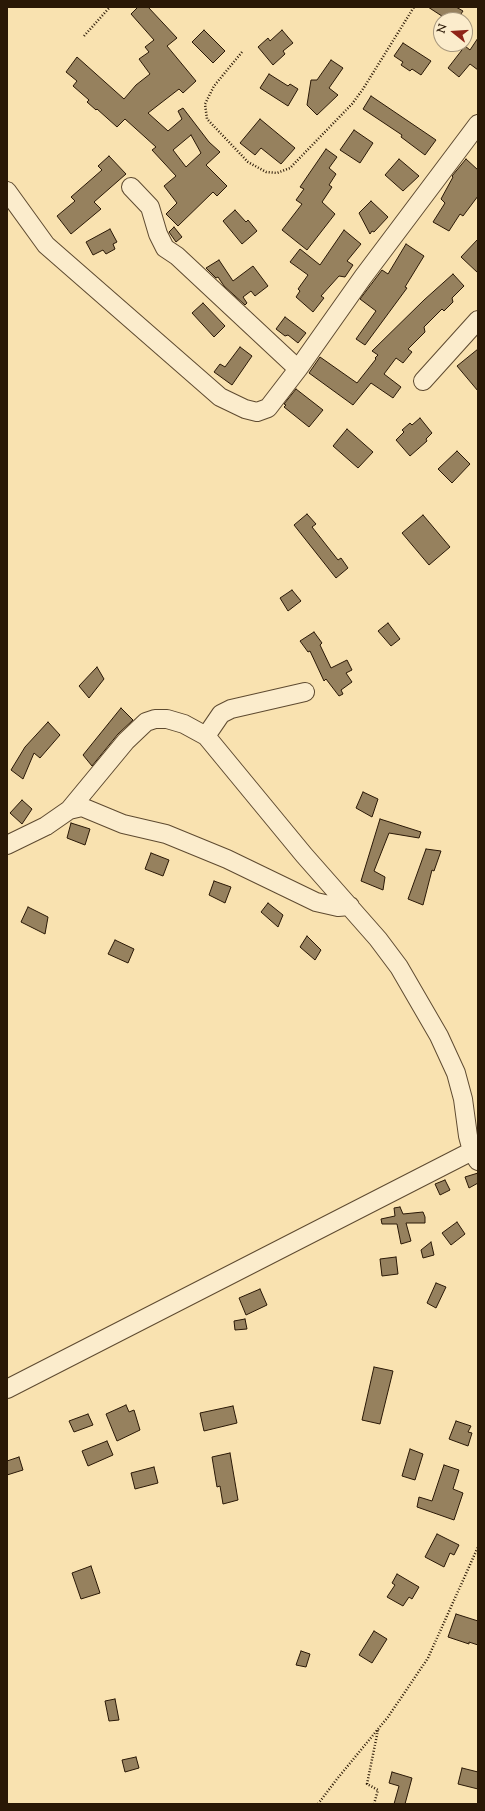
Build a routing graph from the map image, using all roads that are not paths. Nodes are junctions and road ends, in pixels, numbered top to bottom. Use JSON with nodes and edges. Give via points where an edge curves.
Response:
{"nodes":[{"id":1,"x":478,"y":124,"type":"edge"},
{"id":2,"x":131,"y":187,"type":"dead end"},
{"id":3,"x":7,"y":191,"type":"edge"},
{"id":4,"x":478,"y":320,"type":"edge"},
{"id":5,"x":298,"y":369,"type":"junction"},
{"id":6,"x":423,"y":381,"type":"dead end"},
{"id":7,"x":305,"y":692,"type":"dead end"},
{"id":8,"x":206,"y":736,"type":"junction"},
{"id":9,"x":69,"y":810,"type":"junction"},
{"id":10,"x":12,"y":838,"type":"edge"},
{"id":11,"x":350,"y":906,"type":"junction"},
{"id":12,"x":476,"y":1153,"type":"edge"},
{"id":13,"x":7,"y":1389,"type":"edge"}],
"edges":[{"from":1,"to":5,"type":"street","via":[[363,277]]},
{"from":2,"to":5,"type":"street","via":[[150,207],[165,248],[177,256]]},
{"from":3,"to":5,"type":"street","via":[[46,245],[220,397],[258,412],[268,408]]},
{"from":4,"to":6,"type":"street"},
{"from":7,"to":8,"type":"street","via":[[231,709],[221,714]]},
{"from":8,"to":9,"type":"street","via":[[184,724],[167,719],[146,722],[126,741]]},
{"from":8,"to":11,"type":"street","via":[[304,855]]},
{"from":9,"to":10,"type":"street","via":[[46,826]]},
{"from":9,"to":11,"type":"street","via":[[77,807],[88,808],[110,820],[166,834],[227,859],[316,902],[338,907]]},
{"from":11,"to":12,"type":"street","via":[[399,967],[439,1036],[456,1073],[464,1099],[468,1136]]},
{"from":12,"to":13,"type":"street"}]}
